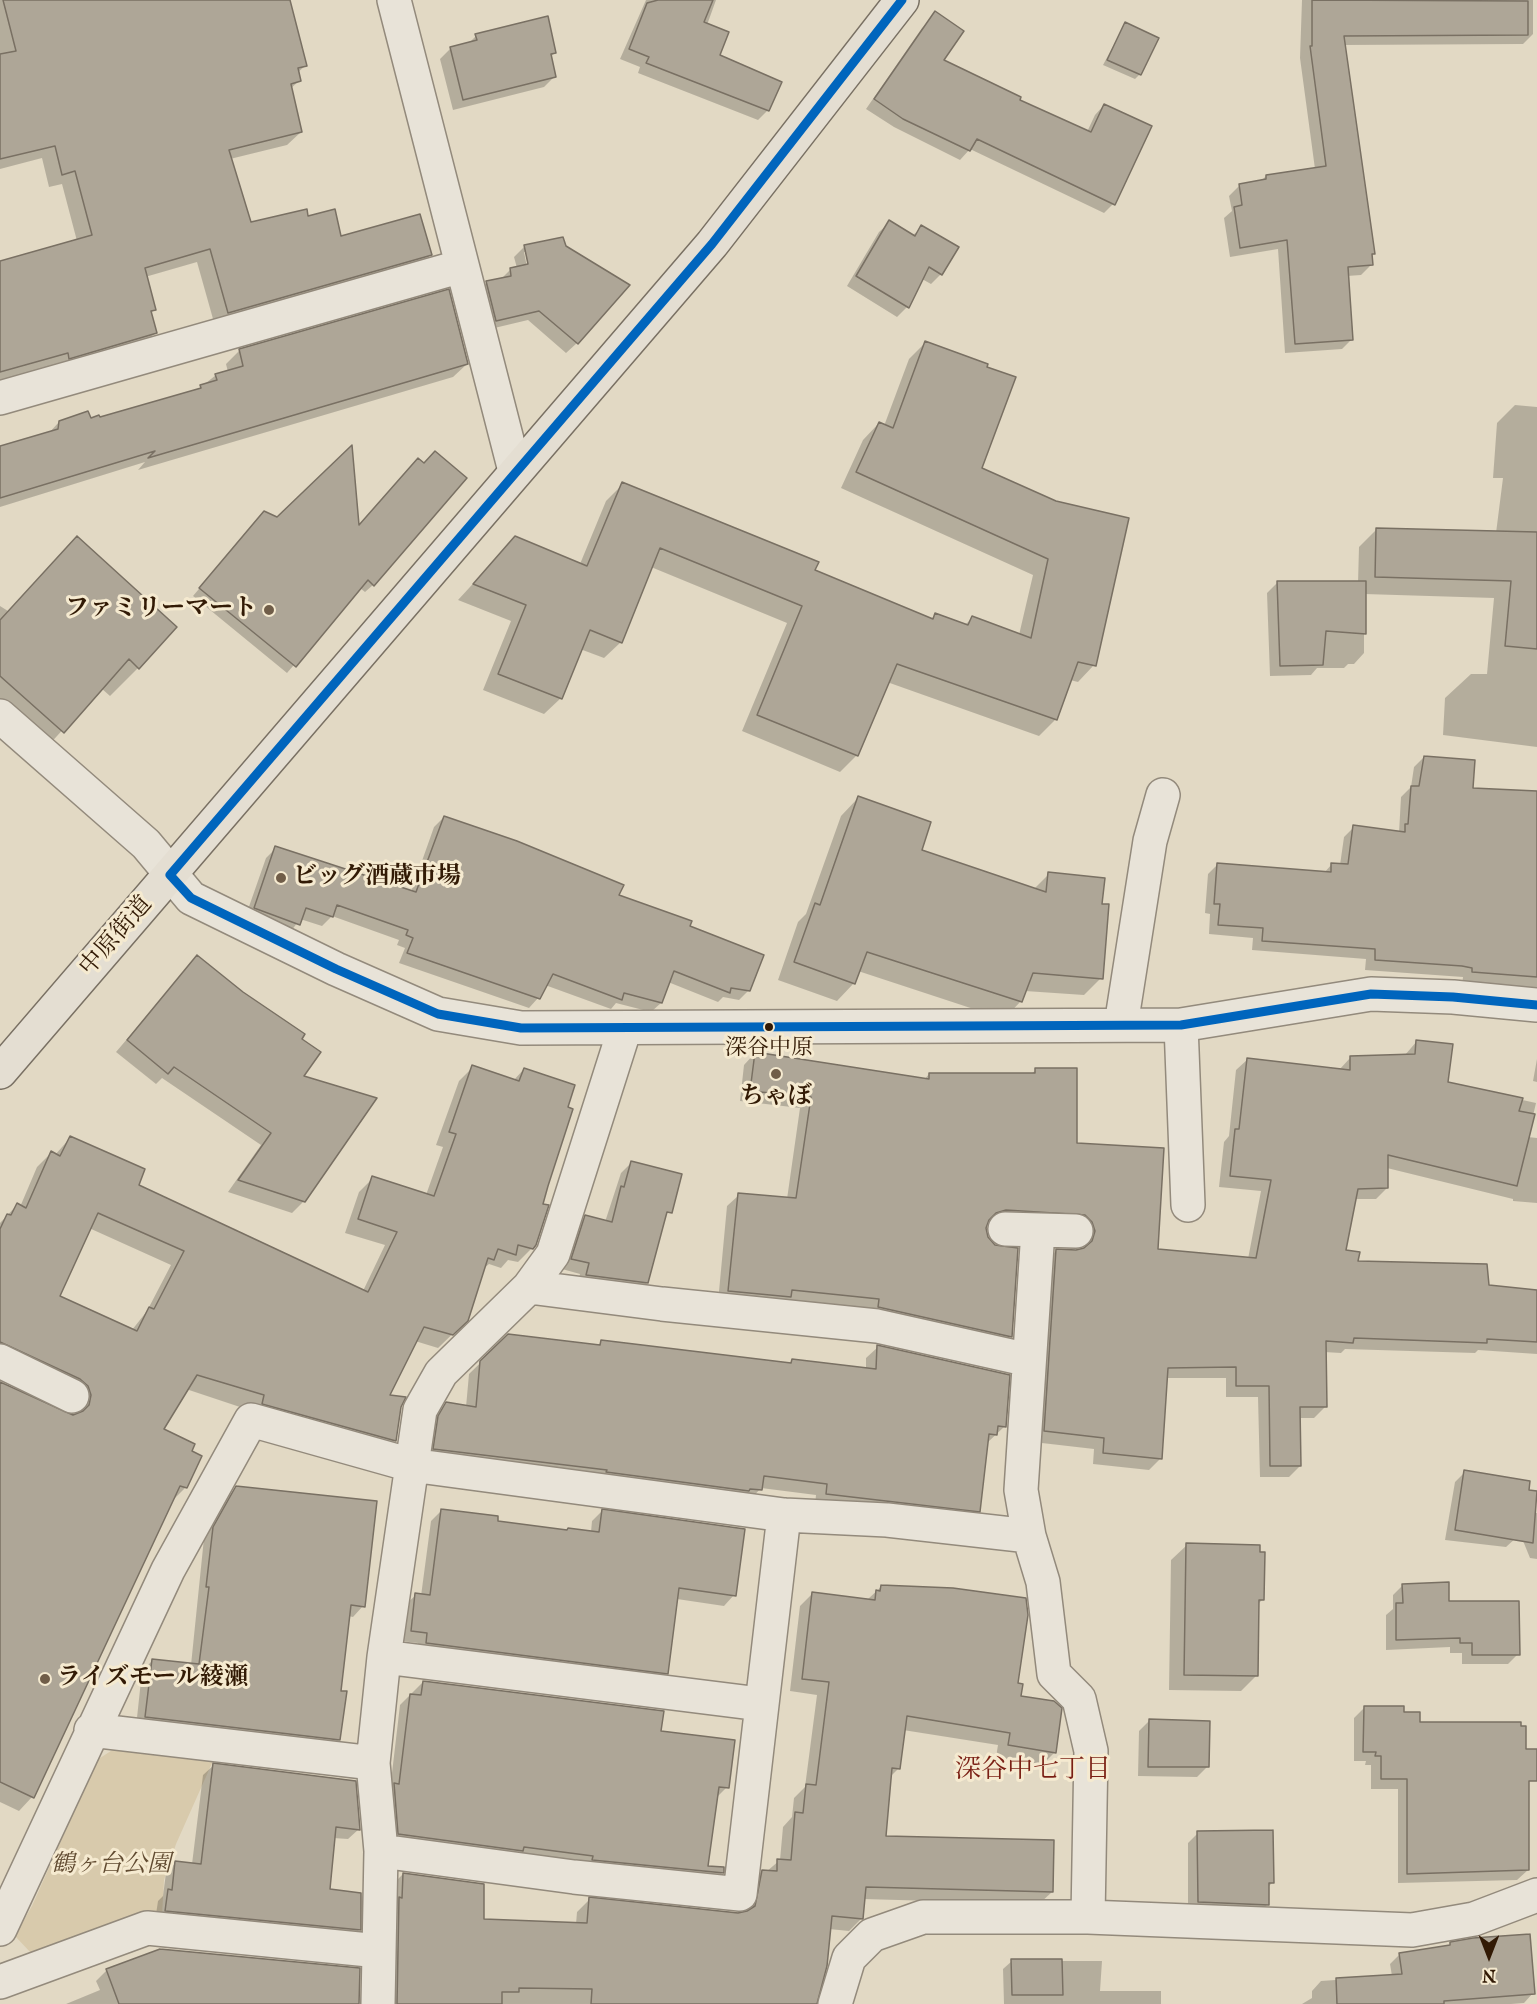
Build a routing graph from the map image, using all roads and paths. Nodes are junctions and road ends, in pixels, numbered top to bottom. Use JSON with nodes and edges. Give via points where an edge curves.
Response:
{"nodes":[{"id":1,"x":394,"y":0,"type":"edge"},
{"id":2,"x":902,"y":0,"type":"edge"},
{"id":3,"x":462,"y":266,"type":"junction"},
{"id":4,"x":0,"y":398,"type":"edge"},
{"id":5,"x":515,"y":471,"type":"junction"},
{"id":6,"x":0,"y":716,"type":"edge"},
{"id":7,"x":1163,"y":795,"type":"dead end"},
{"id":8,"x":170,"y":875,"type":"junction"},
{"id":9,"x":1537,"y":1005,"type":"edge"},
{"id":10,"x":1121,"y":1025,"type":"junction"},
{"id":11,"x":1181,"y":1025,"type":"junction"},
{"id":12,"x":625,"y":1028,"type":"junction"},
{"id":13,"x":0,"y":1072,"type":"edge"},
{"id":14,"x":1188,"y":1205,"type":"dead end"},
{"id":15,"x":1005,"y":1229,"type":"dead end"},
{"id":16,"x":1038,"y":1230,"type":"junction"},
{"id":17,"x":1076,"y":1231,"type":"dead end"},
{"id":18,"x":529,"y":1287,"type":"junction"},
{"id":19,"x":1029,"y":1360,"type":"junction"},
{"id":20,"x":0,"y":1361,"type":"edge"},
{"id":21,"x":72,"y":1396,"type":"dead end"},
{"id":22,"x":411,"y":1465,"type":"junction"},
{"id":23,"x":784,"y":1515,"type":"junction"},
{"id":24,"x":1029,"y":1536,"type":"junction"},
{"id":25,"x":384,"y":1657,"type":"junction"},
{"id":26,"x":760,"y":1704,"type":"junction"},
{"id":27,"x":91,"y":1730,"type":"junction"},
{"id":28,"x":373,"y":1763,"type":"junction"},
{"id":29,"x":381,"y":1851,"type":"junction"},
{"id":30,"x":1537,"y":1895,"type":"edge"},
{"id":31,"x":1088,"y":1917,"type":"junction"},
{"id":32,"x":0,"y":1929,"type":"edge"},
{"id":33,"x":379,"y":1951,"type":"junction"},
{"id":34,"x":0,"y":1982,"type":"edge"},
{"id":35,"x":378,"y":2004,"type":"edge"},
{"id":36,"x":835,"y":2004,"type":"edge"}],
"edges":[{"from":1,"to":3,"type":"street"},
{"from":2,"to":5,"type":"main road","name":"中原街道","via":[[712,243]]},
{"from":3,"to":4,"type":"street"},
{"from":3,"to":5,"type":"street"},
{"from":5,"to":8,"type":"main road","name":"中原街道"},
{"from":6,"to":8,"type":"street","via":[[146,844]]},
{"from":7,"to":10,"type":"street","via":[[1150,841]]},
{"from":8,"to":12,"type":"street","via":[[191,897],[438,1014],[521,1028]]},
{"from":8,"to":13,"type":"main road","name":"中原街道"},
{"from":9,"to":11,"type":"street","via":[[1371,994]]},
{"from":10,"to":11,"type":"street"},
{"from":10,"to":12,"type":"street"},
{"from":11,"to":14,"type":"street"},
{"from":12,"to":18,"type":"street","via":[[553,1254]]},
{"from":15,"to":16,"type":"street"},
{"from":16,"to":17,"type":"street"},
{"from":16,"to":19,"type":"street"},
{"from":18,"to":19,"type":"street","via":[[877,1326]]},
{"from":18,"to":22,"type":"street","via":[[441,1373],[420,1410]]},
{"from":19,"to":24,"type":"street","via":[[1021,1490]]},
{"from":20,"to":21,"type":"street"},
{"from":22,"to":23,"type":"street"},
{"from":22,"to":25,"type":"street"},
{"from":22,"to":27,"type":"street","via":[[251,1420],[168,1570]]},
{"from":23,"to":24,"type":"street","via":[[887,1520]]},
{"from":23,"to":26,"type":"street"},
{"from":24,"to":31,"type":"street","via":[[1043,1582],[1054,1674],[1079,1699],[1091,1751]]},
{"from":25,"to":26,"type":"street"},
{"from":25,"to":28,"type":"street"},
{"from":26,"to":29,"type":"street","via":[[740,1894]]},
{"from":27,"to":28,"type":"street"},
{"from":27,"to":32,"type":"street"},
{"from":28,"to":29,"type":"street"},
{"from":29,"to":33,"type":"street"},
{"from":30,"to":31,"type":"street","via":[[1474,1920],[1412,1930]]},
{"from":31,"to":36,"type":"street","via":[[923,1917],[872,1935],[849,1958]]},
{"from":33,"to":34,"type":"street","via":[[147,1928]]},
{"from":33,"to":35,"type":"street"}]}
